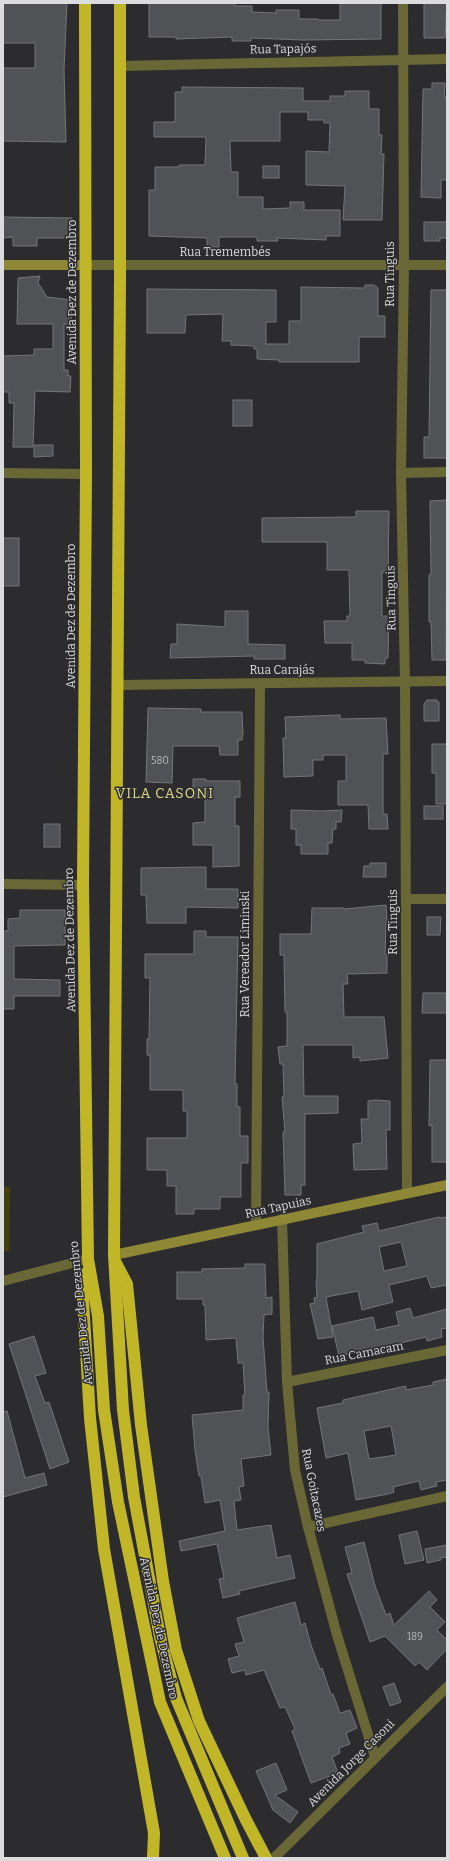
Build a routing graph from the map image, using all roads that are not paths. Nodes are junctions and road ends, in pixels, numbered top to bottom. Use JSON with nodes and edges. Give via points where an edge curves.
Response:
{"nodes":[{"id":1,"x":85,"y":3,"type":"edge"},
{"id":2,"x":120,"y":3,"type":"edge"},
{"id":3,"x":403,"y":3,"type":"edge"},
{"id":4,"x":403,"y":59,"type":"junction"},
{"id":5,"x":447,"y":59,"type":"edge"},
{"id":6,"x":120,"y":66,"type":"junction"},
{"id":7,"x":3,"y":265,"type":"edge"},
{"id":8,"x":86,"y":265,"type":"junction"},
{"id":9,"x":120,"y":265,"type":"junction"},
{"id":10,"x":447,"y":265,"type":"edge"},
{"id":11,"x":404,"y":266,"type":"junction"},
{"id":12,"x":447,"y":472,"type":"edge"},
{"id":13,"x":401,"y":473,"type":"junction"},
{"id":14,"x":3,"y":474,"type":"edge"},
{"id":15,"x":86,"y":474,"type":"junction"},
{"id":16,"x":405,"y":682,"type":"junction"},
{"id":17,"x":447,"y":682,"type":"edge"},
{"id":18,"x":260,"y":683,"type":"junction"},
{"id":19,"x":118,"y":685,"type":"junction"},
{"id":20,"x":3,"y":884,"type":"edge"},
{"id":21,"x":83,"y":885,"type":"junction"},
{"id":22,"x":406,"y":899,"type":"junction"},
{"id":23,"x":447,"y":899,"type":"edge"},
{"id":24,"x":447,"y":1185,"type":"edge"},
{"id":25,"x":407,"y":1193,"type":"junction"},
{"id":26,"x":282,"y":1220,"type":"junction"},
{"id":27,"x":256,"y":1225,"type":"junction"},
{"id":28,"x":114,"y":1257,"type":"junction"},
{"id":29,"x":88,"y":1259,"type":"junction"},
{"id":30,"x":3,"y":1280,"type":"edge"},
{"id":31,"x":447,"y":1350,"type":"edge"},
{"id":32,"x":287,"y":1382,"type":"junction"},
{"id":33,"x":447,"y":1496,"type":"edge"},
{"id":34,"x":308,"y":1527,"type":"junction"},
{"id":35,"x":447,"y":1687,"type":"edge"},
{"id":36,"x":375,"y":1757,"type":"junction"},
{"id":37,"x":153,"y":1858,"type":"edge"},
{"id":38,"x":225,"y":1858,"type":"edge"},
{"id":39,"x":243,"y":1858,"type":"edge"},
{"id":40,"x":266,"y":1858,"type":"edge"},
{"id":41,"x":274,"y":1858,"type":"edge"}],
"edges":[{"from":1,"to":8,"type":"highway","name":"Avenida Dez de Dezembro"},
{"from":2,"to":6,"type":"highway","name":"Avenida Dez de Dezembro"},
{"from":3,"to":4,"type":"street","name":"Rua Tinguis"},
{"from":4,"to":5,"type":"street","name":"Rua Tapajós"},
{"from":4,"to":6,"type":"street","name":"Rua Tapajós"},
{"from":4,"to":11,"type":"street","name":"Rua Tinguis"},
{"from":6,"to":9,"type":"highway","name":"Avenida Dez de Dezembro"},
{"from":7,"to":8,"type":"street","name":"Rua Tremembés"},
{"from":8,"to":9,"type":"street","name":"Rua Tremembés"},
{"from":8,"to":15,"type":"highway","name":"Avenida Dez de Dezembro"},
{"from":9,"to":11,"type":"street","name":"Rua Tremembés"},
{"from":9,"to":19,"type":"highway","name":"Avenida Dez de Dezembro"},
{"from":10,"to":11,"type":"street","name":"Rua Tremembés"},
{"from":11,"to":13,"type":"street","name":"Rua Tinguis"},
{"from":12,"to":13,"type":"street"},
{"from":13,"to":16,"type":"street","name":"Rua Tinguis"},
{"from":14,"to":15,"type":"street"},
{"from":15,"to":21,"type":"highway","name":"Avenida Dez de Dezembro"},
{"from":16,"to":17,"type":"street","name":"Rua Carajás"},
{"from":16,"to":18,"type":"street","name":"Rua Carajás"},
{"from":16,"to":22,"type":"street","name":"Rua Tinguis"},
{"from":18,"to":19,"type":"street","name":"Rua Carajás"},
{"from":18,"to":27,"type":"street","name":"Rua Vereador Liminski"},
{"from":19,"to":28,"type":"highway","name":"Avenida Dez de Dezembro"},
{"from":20,"to":21,"type":"street"},
{"from":21,"to":29,"type":"highway","name":"Avenida Dez de Dezembro"},
{"from":22,"to":23,"type":"street"},
{"from":22,"to":25,"type":"street","name":"Rua Tinguis"},
{"from":24,"to":25,"type":"street","name":"Rua Tapuias"},
{"from":25,"to":26,"type":"street","name":"Rua Tapuias"},
{"from":26,"to":27,"type":"street","name":"Rua Tapuias"},
{"from":26,"to":32,"type":"street","name":"Rua Goitacazes"},
{"from":27,"to":28,"type":"street","name":"Rua Tapuias"},
{"from":28,"to":39,"type":"highway","name":"Avenida Dez de Dezembro","via":[[123,1410],[134,1497],[160,1636],[176,1698]]},
{"from":28,"to":40,"type":"highway","via":[[127,1284],[141,1425],[163,1581],[176,1650],[199,1721]]},
{"from":29,"to":30,"type":"street"},
{"from":29,"to":37,"type":"highway","via":[[83,1300],[90,1418],[104,1549],[154,1833]]},
{"from":29,"to":38,"type":"highway","name":"Avenida Dez de Dezembro","via":[[98,1316],[104,1410],[118,1502],[150,1659],[160,1702]]},
{"from":31,"to":32,"type":"street","name":"Rua Camacam"},
{"from":32,"to":34,"type":"street","name":"Rua Goitacazes","via":[[295,1470]]},
{"from":33,"to":34,"type":"street"},
{"from":34,"to":36,"type":"street","name":"Rua Goitacazes","via":[[337,1635]]},
{"from":35,"to":36,"type":"street","name":"Avenida Jorge Casoni"},
{"from":36,"to":41,"type":"street","name":"Avenida Jorge Casoni"}]}
